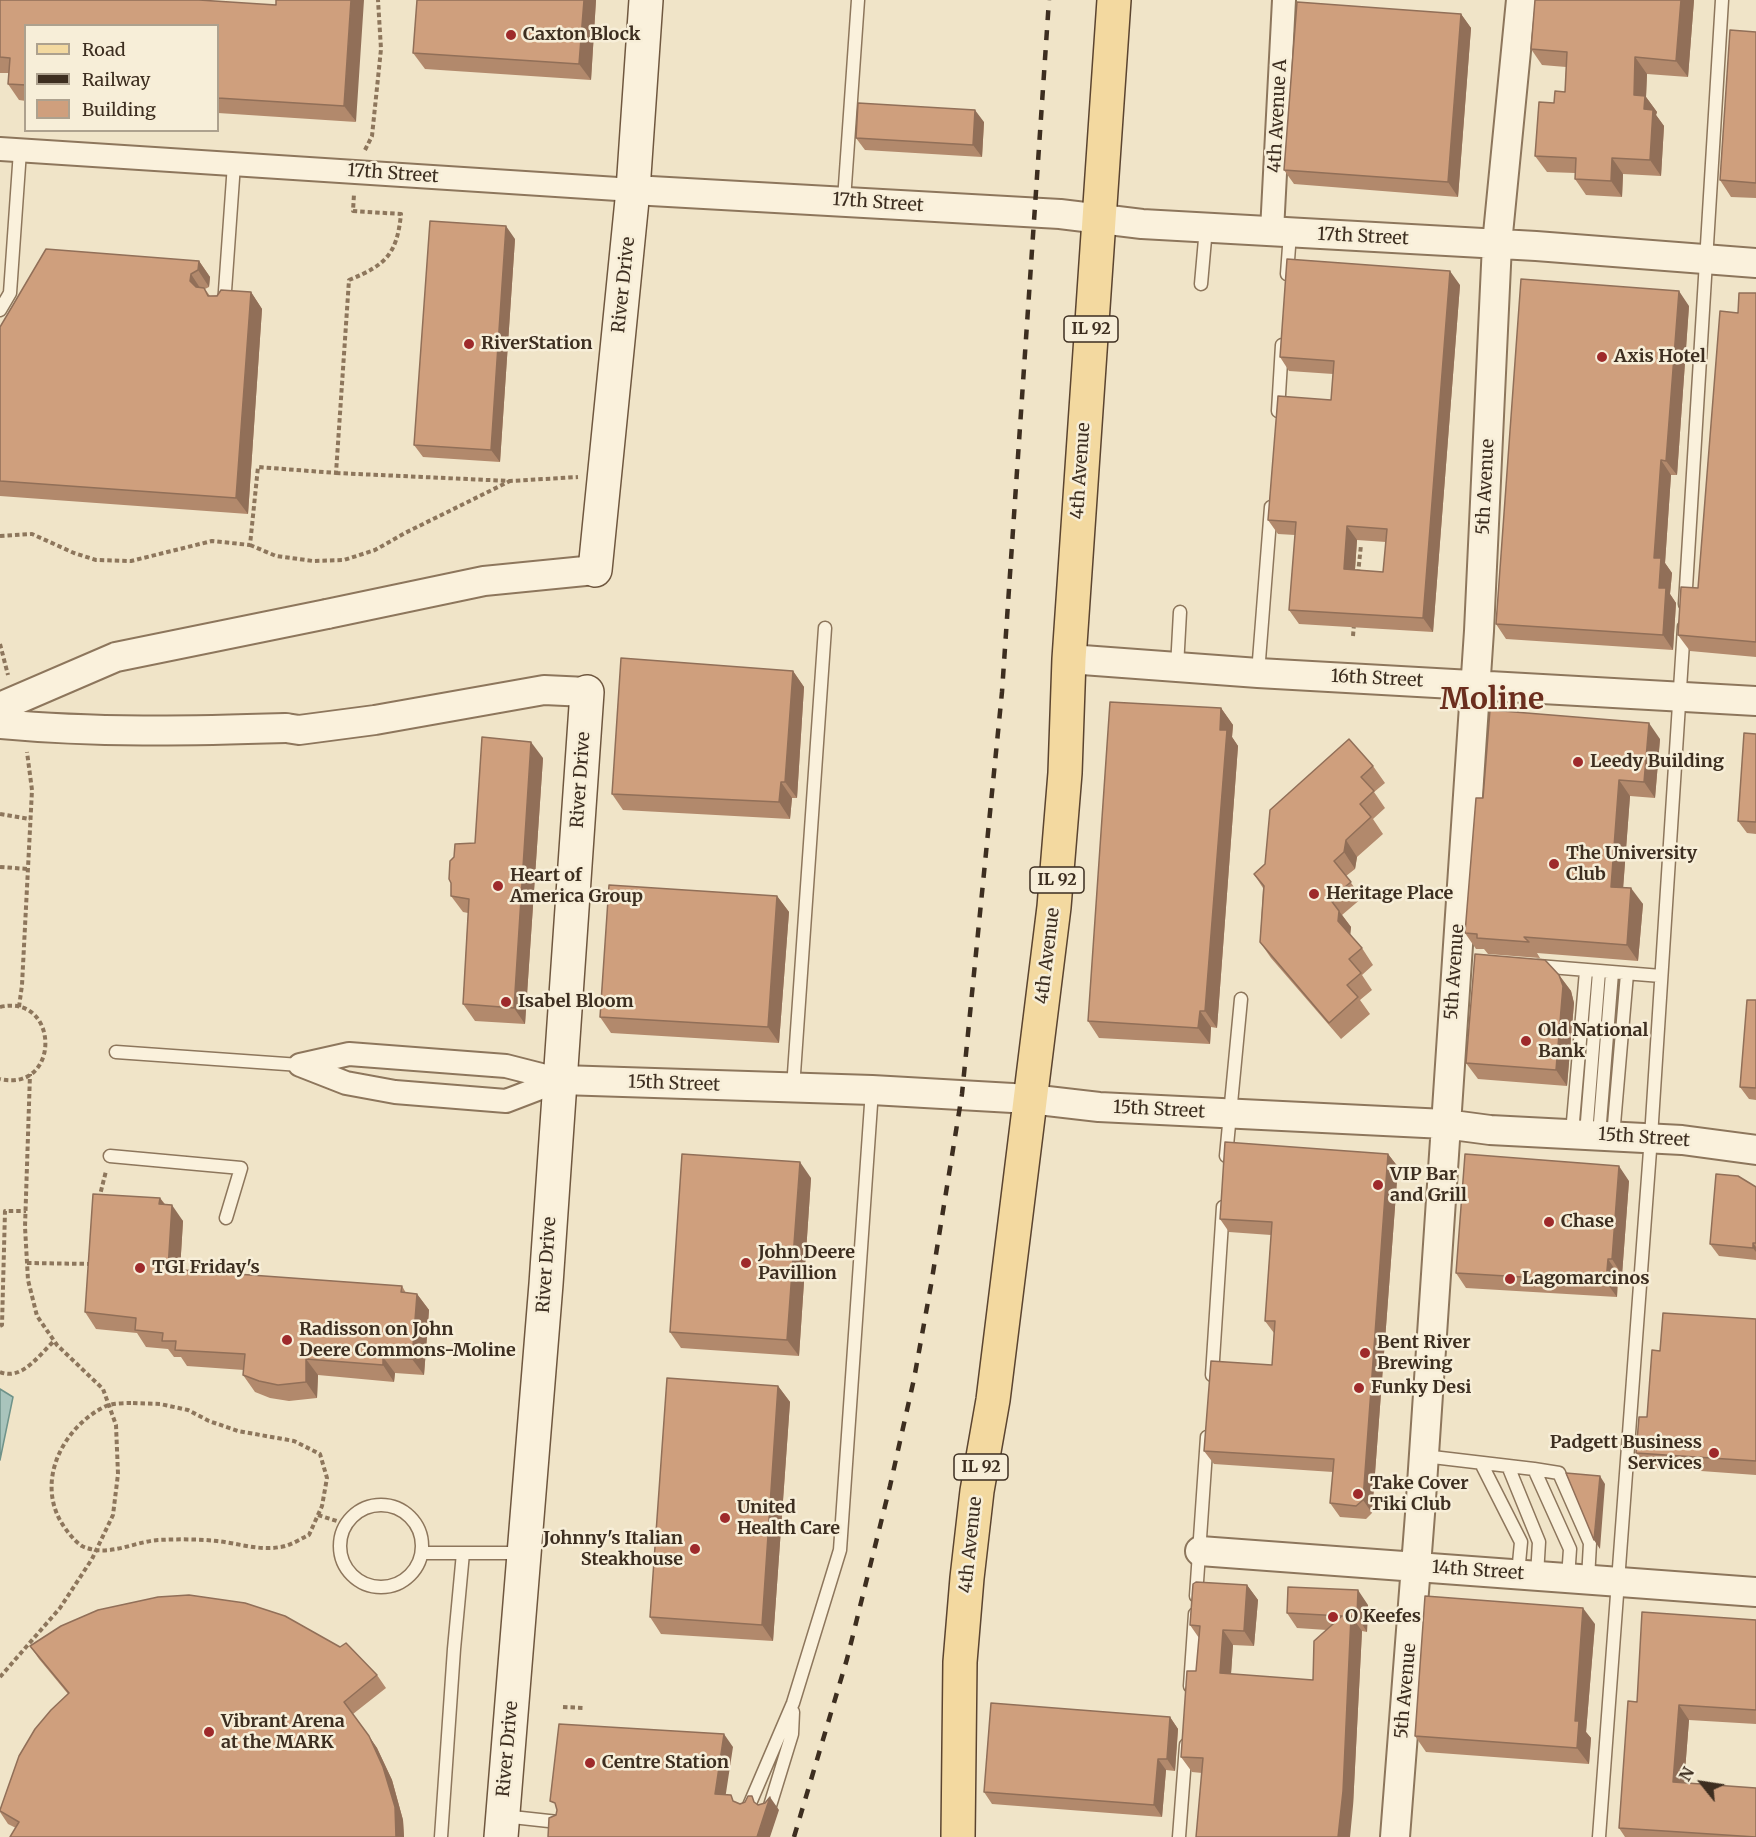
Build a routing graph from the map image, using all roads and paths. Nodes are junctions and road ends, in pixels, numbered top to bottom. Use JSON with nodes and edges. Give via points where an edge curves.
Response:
{"nodes":[{"id":1,"x":378,"y":0,"type":"edge"},
{"id":2,"x":646,"y":0,"type":"edge"},
{"id":3,"x":858,"y":0,"type":"edge"},
{"id":4,"x":1114,"y":0,"type":"edge"},
{"id":5,"x":1284,"y":0,"type":"edge"},
{"id":6,"x":1521,"y":0,"type":"edge"},
{"id":7,"x":1722,"y":0,"type":"edge"},
{"id":8,"x":10,"y":150,"type":"edge"},
{"id":9,"x":234,"y":164,"type":"junction"},
{"id":10,"x":354,"y":172,"type":"junction"},
{"id":11,"x":633,"y":190,"type":"junction"},
{"id":12,"x":844,"y":200,"type":"junction"},
{"id":13,"x":1098,"y":220,"type":"junction"},
{"id":14,"x":1206,"y":228,"type":"junction"},
{"id":15,"x":1281,"y":232,"type":"junction"},
{"id":16,"x":1497,"y":244,"type":"junction"},
{"id":17,"x":1705,"y":260,"type":"junction"},
{"id":18,"x":1756,"y":263,"type":"edge"},
{"id":19,"x":1201,"y":284,"type":"dead end"},
{"id":20,"x":1286,"y":291,"type":"edge"},
{"id":21,"x":209,"y":295,"type":"edge"},
{"id":22,"x":0,"y":310,"type":"edge"},
{"id":23,"x":1283,"y":338,"type":"edge"},
{"id":24,"x":1277,"y":420,"type":"edge"},
{"id":25,"x":336,"y":473,"type":"junction"},
{"id":26,"x":605,"y":476,"type":"junction"},
{"id":27,"x":510,"y":481,"type":"junction"},
{"id":28,"x":1272,"y":490,"type":"edge"},
{"id":29,"x":0,"y":536,"type":"edge"},
{"id":30,"x":250,"y":545,"type":"junction"},
{"id":31,"x":1361,"y":545,"type":"edge"},
{"id":32,"x":595,"y":570,"type":"joint"},
{"id":33,"x":1358,"y":579,"type":"edge"},
{"id":34,"x":1180,"y":612,"type":"dead end"},
{"id":35,"x":1355,"y":614,"type":"edge"},
{"id":36,"x":825,"y":628,"type":"dead end"},
{"id":37,"x":1353,"y":636,"type":"edge"},
{"id":38,"x":0,"y":644,"type":"edge"},
{"id":39,"x":1069,"y":659,"type":"junction"},
{"id":40,"x":1178,"y":667,"type":"junction"},
{"id":41,"x":1258,"y":673,"type":"junction"},
{"id":42,"x":9,"y":677,"type":"dead end"},
{"id":43,"x":1475,"y":684,"type":"junction"},
{"id":44,"x":587,"y":692,"type":"joint"},
{"id":45,"x":1680,"y":697,"type":"junction"},
{"id":46,"x":1756,"y":701,"type":"edge"},
{"id":47,"x":0,"y":707,"type":"edge"},
{"id":48,"x":0,"y":724,"type":"edge"},
{"id":49,"x":24,"y":741,"type":"dead end"},
{"id":50,"x":0,"y":814,"type":"edge"},
{"id":51,"x":30,"y":819,"type":"junction"},
{"id":52,"x":0,"y":867,"type":"edge"},
{"id":53,"x":28,"y":869,"type":"junction"},
{"id":54,"x":1527,"y":966,"type":"edge"},
{"id":55,"x":1586,"y":970,"type":"junction"},
{"id":56,"x":1599,"y":972,"type":"junction"},
{"id":57,"x":1612,"y":973,"type":"junction"},
{"id":58,"x":1627,"y":974,"type":"junction"},
{"id":59,"x":1661,"y":976,"type":"junction"},
{"id":60,"x":1241,"y":999,"type":"dead end"},
{"id":61,"x":0,"y":1007,"type":"edge"},
{"id":62,"x":19,"y":1007,"type":"junction"},
{"id":63,"x":116,"y":1052,"type":"dead end"},
{"id":64,"x":300,"y":1065,"type":"junction"},
{"id":65,"x":30,"y":1074,"type":"junction"},
{"id":66,"x":0,"y":1079,"type":"edge"},
{"id":67,"x":561,"y":1080,"type":"junction"},
{"id":68,"x":793,"y":1088,"type":"junction"},
{"id":69,"x":872,"y":1090,"type":"junction"},
{"id":70,"x":1030,"y":1100,"type":"junction"},
{"id":71,"x":1229,"y":1114,"type":"junction"},
{"id":72,"x":1445,"y":1124,"type":"junction"},
{"id":73,"x":1592,"y":1135,"type":"junction"},
{"id":74,"x":1651,"y":1137,"type":"junction"},
{"id":75,"x":1756,"y":1150,"type":"edge"},
{"id":76,"x":110,"y":1156,"type":"joint"},
{"id":77,"x":1226,"y":1166,"type":"edge"},
{"id":78,"x":1223,"y":1199,"type":"edge"},
{"id":79,"x":99,"y":1202,"type":"edge"},
{"id":80,"x":26,"y":1210,"type":"junction"},
{"id":81,"x":226,"y":1218,"type":"dead end"},
{"id":82,"x":96,"y":1254,"type":"edge"},
{"id":83,"x":27,"y":1263,"type":"junction"},
{"id":84,"x":0,"y":1326,"type":"edge"},
{"id":85,"x":54,"y":1341,"type":"junction"},
{"id":86,"x":0,"y":1372,"type":"edge"},
{"id":87,"x":1211,"y":1384,"type":"edge"},
{"id":88,"x":108,"y":1405,"type":"junction"},
{"id":89,"x":1209,"y":1419,"type":"edge"},
{"id":90,"x":1424,"y":1456,"type":"junction"},
{"id":91,"x":1481,"y":1462,"type":"junction"},
{"id":92,"x":1508,"y":1466,"type":"junction"},
{"id":93,"x":1534,"y":1469,"type":"junction"},
{"id":94,"x":318,"y":1515,"type":"junction"},
{"id":95,"x":346,"y":1524,"type":"junction"},
{"id":96,"x":96,"y":1550,"type":"junction"},
{"id":97,"x":1200,"y":1551,"type":"junction"},
{"id":98,"x":422,"y":1553,"type":"junction"},
{"id":99,"x":463,"y":1553,"type":"junction"},
{"id":100,"x":524,"y":1553,"type":"junction"},
{"id":101,"x":1416,"y":1567,"type":"junction"},
{"id":102,"x":1528,"y":1574,"type":"junction"},
{"id":103,"x":1578,"y":1578,"type":"junction"},
{"id":104,"x":1619,"y":1582,"type":"junction"},
{"id":105,"x":1756,"y":1592,"type":"edge"},
{"id":106,"x":0,"y":1677,"type":"edge"},
{"id":107,"x":1189,"y":1699,"type":"edge"},
{"id":108,"x":793,"y":1703,"type":"junction"},
{"id":109,"x":563,"y":1707,"type":"dead end"},
{"id":110,"x":584,"y":1708,"type":"dead end"},
{"id":111,"x":1187,"y":1733,"type":"edge"},
{"id":112,"x":748,"y":1808,"type":"edge"},
{"id":113,"x":769,"y":1809,"type":"edge"},
{"id":114,"x":558,"y":1822,"type":"edge"},
{"id":115,"x":502,"y":1826,"type":"edge"},
{"id":116,"x":441,"y":1837,"type":"edge"},
{"id":117,"x":958,"y":1837,"type":"edge"},
{"id":118,"x":1179,"y":1837,"type":"edge"},
{"id":119,"x":1395,"y":1837,"type":"edge"},
{"id":120,"x":1599,"y":1837,"type":"edge"}],
"edges":[{"from":1,"to":10,"type":"path","via":[[381,49],[372,136]]},
{"from":2,"to":11,"type":"main road","name":"River Drive"},
{"from":3,"to":12,"type":"lane"},
{"from":4,"to":13,"type":"main road","name":"4th Avenue","number":"IL 92"},
{"from":5,"to":15,"type":"street","name":"4th Avenue A"},
{"from":6,"to":16,"type":"street","name":"5th Avenue"},
{"from":7,"to":17,"type":"lane"},
{"from":8,"to":9,"type":"street","name":"17th Street"},
{"from":8,"to":22,"type":"lane","via":[[9,293]]},
{"from":9,"to":10,"type":"street","name":"17th Street"},
{"from":9,"to":21,"type":"lane","via":[[225,301]]},
{"from":10,"to":11,"type":"street","name":"17th Street"},
{"from":10,"to":25,"type":"path","via":[[353,211],[401,214],[399,237],[384,262],[349,280]]},
{"from":11,"to":12,"type":"street","name":"17th Street"},
{"from":11,"to":26,"type":"main road","name":"River Drive"},
{"from":12,"to":13,"type":"street","name":"17th Street"},
{"from":13,"to":14,"type":"street","name":"17th Street"},
{"from":13,"to":39,"type":"main road","name":"4th Avenue","number":"IL 92"},
{"from":14,"to":15,"type":"street","name":"17th Street"},
{"from":14,"to":19,"type":"lane"},
{"from":15,"to":16,"type":"street","name":"17th Street"},
{"from":15,"to":20,"type":"lane"},
{"from":16,"to":17,"type":"street","name":"17th Street"},
{"from":16,"to":43,"type":"street","name":"5th Avenue"},
{"from":17,"to":18,"type":"street","name":"17th Street"},
{"from":17,"to":45,"type":"lane"},
{"from":23,"to":24,"type":"lane","via":[[1284,397]]},
{"from":25,"to":27,"type":"path"},
{"from":25,"to":30,"type":"path","via":[[258,467]]},
{"from":26,"to":27,"type":"path"},
{"from":26,"to":32,"type":"main road","name":"River Drive"},
{"from":27,"to":30,"type":"path","via":[[375,550],[344,560],[276,556]]},
{"from":28,"to":41,"type":"lane"},
{"from":29,"to":30,"type":"path","via":[[32,534],[96,560],[131,561],[212,541]]},
{"from":31,"to":33,"type":"path"},
{"from":32,"to":47,"type":"street","bridge":true,"via":[[484,581],[116,657]]},
{"from":34,"to":40,"type":"lane"},
{"from":35,"to":37,"type":"path"},
{"from":36,"to":68,"type":"lane"},
{"from":38,"to":42,"type":"path"},
{"from":39,"to":40,"type":"street","name":"16th Street"},
{"from":39,"to":70,"type":"main road","name":"4th Avenue","number":"IL 92","via":[[1054,907]]},
{"from":40,"to":41,"type":"street","name":"16th Street"},
{"from":41,"to":43,"type":"street","name":"16th Street"},
{"from":43,"to":45,"type":"street","name":"16th Street"},
{"from":43,"to":72,"type":"street","name":"5th Avenue","via":[[1462,960]]},
{"from":44,"to":48,"type":"street","bridge":true,"via":[[544,690],[299,730],[75,730]]},
{"from":44,"to":67,"type":"main road","name":"River Drive"},
{"from":45,"to":46,"type":"street","name":"16th Street"},
{"from":45,"to":59,"type":"lane"},
{"from":49,"to":51,"type":"path","via":[[32,790]]},
{"from":50,"to":51,"type":"path"},
{"from":51,"to":53,"type":"path"},
{"from":52,"to":53,"type":"path"},
{"from":53,"to":62,"type":"path"},
{"from":54,"to":55,"type":"lane"},
{"from":55,"to":56,"type":"lane"},
{"from":55,"to":73,"type":"lane"},
{"from":56,"to":57,"type":"lane"},
{"from":56,"to":73,"type":"lane"},
{"from":57,"to":58,"type":"lane"},
{"from":57,"to":73,"type":"lane"},
{"from":58,"to":59,"type":"lane"},
{"from":58,"to":73,"type":"lane"},
{"from":59,"to":74,"type":"lane"},
{"from":60,"to":71,"type":"lane"},
{"from":61,"to":62,"type":"path"},
{"from":62,"to":65,"type":"path","via":[[39,1020],[46,1036],[45,1054]]},
{"from":63,"to":64,"type":"lane"},
{"from":64,"to":67,"type":"street","name":"15th Street","via":[[349,1054],[506,1066]]},
{"from":64,"to":67,"type":"street","name":"15th Street","via":[[346,1083],[395,1092],[506,1101]]},
{"from":65,"to":66,"type":"path","via":[[19,1079]]},
{"from":65,"to":80,"type":"path"},
{"from":67,"to":68,"type":"street","name":"15th Street"},
{"from":67,"to":100,"type":"main road","name":"River Drive"},
{"from":68,"to":69,"type":"street","name":"15th Street"},
{"from":69,"to":70,"type":"street","name":"15th Street"},
{"from":69,"to":108,"type":"lane","via":[[840,1550]]},
{"from":70,"to":71,"type":"street","name":"15th Street"},
{"from":70,"to":117,"type":"main road","name":"4th Avenue","number":"IL 92","via":[[967,1578],[960,1662]]},
{"from":71,"to":72,"type":"street","name":"15th Street"},
{"from":71,"to":77,"type":"lane"},
{"from":72,"to":73,"type":"street","name":"15th Street"},
{"from":72,"to":90,"type":"street","name":"5th Avenue"},
{"from":73,"to":74,"type":"street","name":"15th Street"},
{"from":74,"to":75,"type":"street","name":"15th Street"},
{"from":74,"to":104,"type":"lane"},
{"from":76,"to":79,"type":"path"},
{"from":76,"to":81,"type":"lane","via":[[241,1168]]},
{"from":78,"to":87,"type":"lane"},
{"from":80,"to":83,"type":"path"},
{"from":80,"to":84,"type":"path","via":[[5,1211]]},
{"from":82,"to":83,"type":"path","via":[[95,1264]]},
{"from":83,"to":85,"type":"path","via":[[37,1316]]},
{"from":85,"to":86,"type":"path","via":[[20,1373]]},
{"from":85,"to":88,"type":"path","via":[[103,1389]]},
{"from":88,"to":94,"type":"path","via":[[160,1404],[188,1410],[238,1431],[294,1441],[320,1454],[327,1478]]},
{"from":88,"to":96,"type":"path","via":[[116,1425],[118,1474],[113,1515]]},
{"from":88,"to":96,"type":"path","via":[[82,1421],[64,1441],[52,1481],[54,1509],[66,1530],[81,1545]]},
{"from":89,"to":97,"type":"lane"},
{"from":90,"to":91,"type":"lane"},
{"from":90,"to":101,"type":"street","name":"5th Avenue"},
{"from":91,"to":92,"type":"lane"},
{"from":91,"to":102,"type":"lane","via":[[1521,1542]]},
{"from":92,"to":93,"type":"lane"},
{"from":92,"to":102,"type":"lane","via":[[1539,1542]]},
{"from":93,"to":103,"type":"lane","via":[[1570,1549]]},
{"from":93,"to":103,"type":"lane","via":[[1559,1473],[1590,1543]]},
{"from":94,"to":95,"type":"path"},
{"from":94,"to":96,"type":"path","via":[[309,1535],[281,1547],[156,1540]]},
{"from":95,"to":98,"type":"lane","via":[[368,1506],[401,1510],[419,1531]]},
{"from":95,"to":98,"type":"lane","via":[[339,1545],[342,1561],[361,1583],[375,1587],[396,1585],[417,1566]]},
{"from":96,"to":106,"type":"path","via":[[60,1608]]},
{"from":97,"to":101,"type":"street","name":"14th Street"},
{"from":97,"to":107,"type":"lane"},
{"from":98,"to":99,"type":"lane"},
{"from":99,"to":100,"type":"lane"},
{"from":99,"to":116,"type":"lane"},
{"from":100,"to":115,"type":"main road","name":"River Drive"},
{"from":101,"to":102,"type":"street","name":"14th Street"},
{"from":101,"to":119,"type":"street","name":"5th Avenue"},
{"from":102,"to":103,"type":"street","name":"14th Street"},
{"from":103,"to":104,"type":"street","name":"14th Street"},
{"from":104,"to":105,"type":"street","name":"14th Street"},
{"from":104,"to":120,"type":"lane"},
{"from":108,"to":112,"type":"lane"},
{"from":108,"to":113,"type":"lane","via":[[792,1734]]},
{"from":109,"to":110,"type":"path"},
{"from":111,"to":118,"type":"lane"},
{"from":114,"to":115,"type":"lane"}]}
